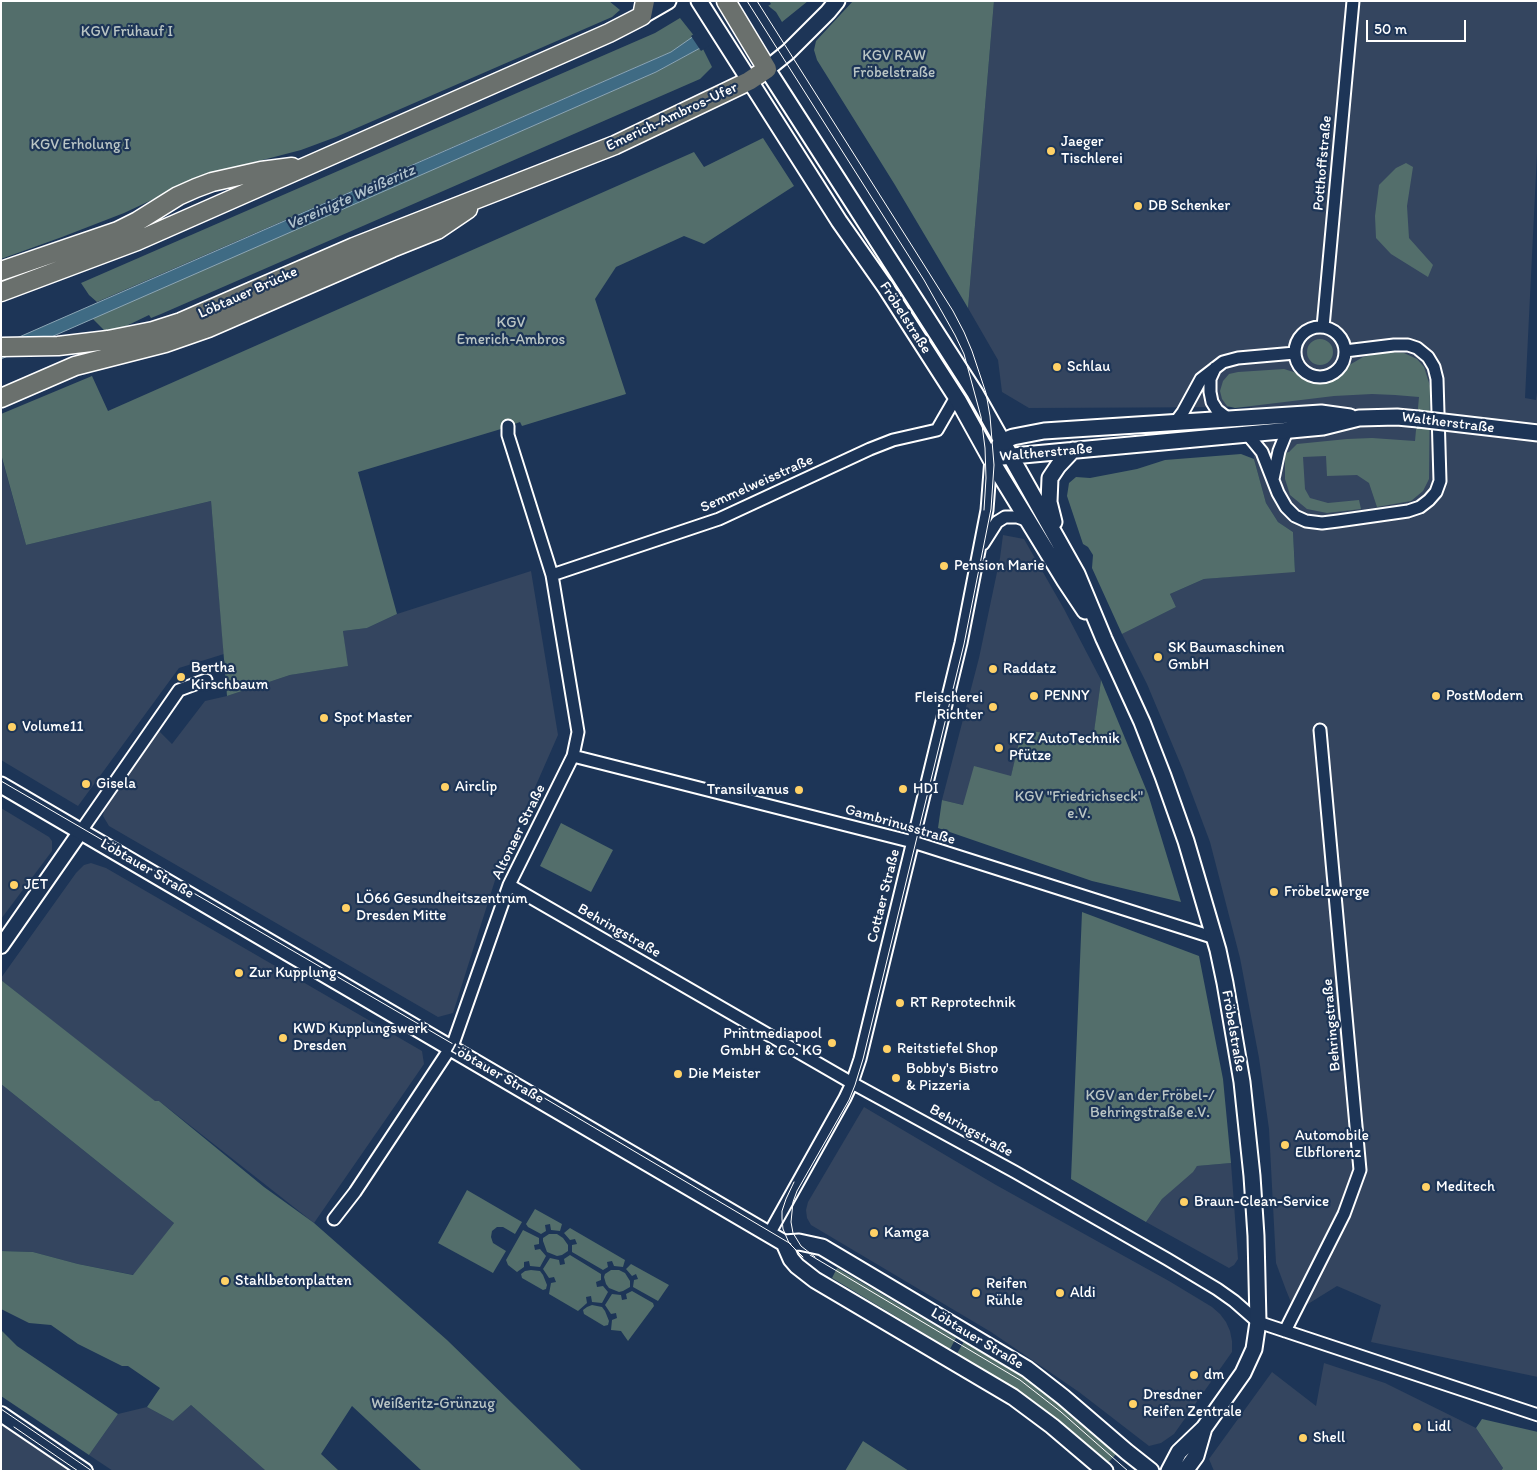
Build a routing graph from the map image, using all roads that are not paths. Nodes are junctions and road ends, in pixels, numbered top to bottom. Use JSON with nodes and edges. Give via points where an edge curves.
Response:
{"nodes":[{"id":1,"x":668,"y":1,"type":"edge"},
{"id":2,"x":726,"y":1,"type":"edge"},
{"id":3,"x":837,"y":1,"type":"edge"},
{"id":4,"x":1352,"y":1,"type":"edge"},
{"id":5,"x":699,"y":2,"type":"edge"},
{"id":6,"x":644,"y":9,"type":"edge"},
{"id":7,"x":767,"y":69,"type":"junction"},
{"id":8,"x":749,"y":81,"type":"junction"},
{"id":9,"x":305,"y":166,"type":"junction"},
{"id":10,"x":484,"y":196,"type":"junction"},
{"id":11,"x":1,"y":271,"type":"edge"},
{"id":12,"x":1,"y":292,"type":"edge"},
{"id":13,"x":1323,"y":327,"type":"junction"},
{"id":14,"x":1,"y":347,"type":"edge"},
{"id":15,"x":1345,"y":351,"type":"junction"},
{"id":16,"x":1295,"y":354,"type":"junction"},
{"id":17,"x":1215,"y":368,"type":"junction"},
{"id":18,"x":956,"y":397,"type":"junction"},
{"id":19,"x":1,"y":398,"type":"edge"},
{"id":20,"x":1359,"y":418,"type":"junction"},
{"id":21,"x":1230,"y":420,"type":"junction"},
{"id":22,"x":1174,"y":424,"type":"junction"},
{"id":23,"x":508,"y":426,"type":"dead end"},
{"id":24,"x":1286,"y":431,"type":"junction"},
{"id":25,"x":1538,"y":433,"type":"edge"},
{"id":26,"x":1248,"y":434,"type":"junction"},
{"id":27,"x":1003,"y":441,"type":"junction"},
{"id":28,"x":1073,"y":450,"type":"junction"},
{"id":29,"x":1011,"y":455,"type":"junction"},
{"id":30,"x":991,"y":458,"type":"junction"},
{"id":31,"x":1274,"y":479,"type":"junction"},
{"id":32,"x":1029,"y":521,"type":"junction"},
{"id":33,"x":1058,"y":540,"type":"junction"},
{"id":34,"x":980,"y":547,"type":"junction"},
{"id":35,"x":552,"y":576,"type":"junction"},
{"id":36,"x":1104,"y":639,"type":"junction"},
{"id":37,"x":206,"y":680,"type":"dead end"},
{"id":38,"x":1320,"y":730,"type":"dead end"},
{"id":39,"x":572,"y":756,"type":"junction"},
{"id":40,"x":1,"y":785,"type":"edge"},
{"id":41,"x":81,"y":831,"type":"junction"},
{"id":42,"x":913,"y":842,"type":"junction"},
{"id":43,"x":509,"y":885,"type":"junction"},
{"id":44,"x":1215,"y":938,"type":"junction"},
{"id":45,"x":1,"y":946,"type":"edge"},
{"id":46,"x":451,"y":1047,"type":"junction"},
{"id":47,"x":852,"y":1083,"type":"junction"},
{"id":48,"x":334,"y":1219,"type":"dead end"},
{"id":49,"x":769,"y":1234,"type":"junction"},
{"id":50,"x":784,"y":1243,"type":"junction"},
{"id":51,"x":1258,"y":1322,"type":"junction"},
{"id":52,"x":1285,"y":1331,"type":"junction"},
{"id":53,"x":1,"y":1414,"type":"edge"},
{"id":54,"x":1538,"y":1415,"type":"edge"},
{"id":55,"x":1204,"y":1428,"type":"junction"},
{"id":56,"x":85,"y":1471,"type":"edge"},
{"id":57,"x":1104,"y":1471,"type":"edge"},
{"id":58,"x":1151,"y":1471,"type":"edge"},
{"id":59,"x":1169,"y":1471,"type":"edge"},
{"id":60,"x":1185,"y":1471,"type":"edge"}],
"edges":[{"from":1,"to":6,"type":"main road"},
{"from":2,"to":7,"type":"main road","name":"Fröbelstraße"},
{"from":3,"to":7,"type":"main road","name":"Emerich-Ambros-Ufer"},
{"from":4,"to":13,"type":"street","name":"Potthoffstraße"},
{"from":5,"to":8,"type":"main road","name":"Fröbelstraße"},
{"from":6,"to":9,"type":"main road","via":[[609,33]]},
{"from":7,"to":8,"type":"main road","name":"Emerich-Ambros-Ufer"},
{"from":7,"to":27,"type":"main road","name":"Fröbelstraße","via":[[965,376]]},
{"from":8,"to":10,"type":"main road","name":"Emerich-Ambros-Ufer","via":[[615,146]]},
{"from":8,"to":18,"type":"main road","name":"Fröbelstraße"},
{"from":9,"to":11,"type":"main road","via":[[261,171],[196,188],[118,231]]},
{"from":9,"to":12,"type":"main road","via":[[137,241]]},
{"from":10,"to":14,"type":"main road","name":"Löbtauer Brücke","via":[[354,247],[198,315],[153,330],[83,344]]},
{"from":10,"to":19,"type":"main road","via":[[437,230],[208,328],[165,344],[75,366]]},
{"from":13,"to":15,"type":"street","via":[[1339,335]]},
{"from":13,"to":16,"type":"street","via":[[1307,331],[1300,337]]},
{"from":15,"to":16,"type":"street","via":[[1340,367],[1333,373],[1317,377],[1302,369]]},
{"from":15,"to":31,"type":"street","via":[[1408,345],[1428,357],[1437,379],[1440,481],[1436,492],[1420,507],[1408,511],[1322,523],[1295,516],[1278,493]]},
{"from":16,"to":17,"type":"street","via":[[1238,358]]},
{"from":17,"to":21,"type":"street","via":[[1210,379],[1212,402]]},
{"from":17,"to":22,"type":"street","via":[[1201,379]]},
{"from":18,"to":30,"type":"main road","name":"Fröbelstraße"},
{"from":18,"to":35,"type":"street","name":"Semmelweisstraße","via":[[937,430],[870,449],[719,520]]},
{"from":20,"to":21,"type":"main road","name":"Waltherstraße","via":[[1321,414]]},
{"from":20,"to":24,"type":"main road","name":"Waltherstraße","via":[[1323,427]]},
{"from":20,"to":25,"type":"main road","name":"Waltherstraße","bridge":true,"via":[[1397,417]]},
{"from":21,"to":22,"type":"main road","name":"Waltherstraße"},
{"from":22,"to":27,"type":"main road","name":"Waltherstraße","via":[[1044,431]]},
{"from":23,"to":35,"type":"street","name":"Altonaer Straße","via":[[508,435]]},
{"from":24,"to":26,"type":"main road","name":"Waltherstraße"},
{"from":24,"to":31,"type":"street"},
{"from":26,"to":28,"type":"main road","name":"Waltherstraße"},
{"from":26,"to":31,"type":"street","via":[[1262,452]]},
{"from":27,"to":29,"type":"main road","name":"Fröbelstraße"},
{"from":27,"to":30,"type":"main road","name":"Waltherstraße"},
{"from":28,"to":29,"type":"main road","name":"Waltherstraße"},
{"from":28,"to":33,"type":"main road","via":[[1050,478],[1049,502]]},
{"from":29,"to":30,"type":"main road","name":"Waltherstraße"},
{"from":29,"to":33,"type":"main road","name":"Fröbelstraße"},
{"from":30,"to":32,"type":"main road","name":"Fröbelstraße"},
{"from":30,"to":34,"type":"street","name":"Cottaer Straße"},
{"from":32,"to":34,"type":"street","name":"Cottaer Straße","via":[[1005,517],[997,522]]},
{"from":32,"to":36,"type":"main road","name":"Fröbelstraße"},
{"from":33,"to":36,"type":"main road","name":"Fröbelstraße"},
{"from":34,"to":42,"type":"street","name":"Cottaer Straße","via":[[961,643]]},
{"from":35,"to":39,"type":"street","name":"Altonaer Straße","via":[[578,732]]},
{"from":36,"to":44,"type":"main road","name":"Fröbelstraße","via":[[1163,776]]},
{"from":37,"to":41,"type":"street","via":[[179,690]]},
{"from":38,"to":52,"type":"street","name":"Behringstraße","via":[[1360,1170],[1344,1214]]},
{"from":39,"to":42,"type":"street","name":"Gambrinusstraße"},
{"from":39,"to":43,"type":"street","name":"Altonaer Straße"},
{"from":40,"to":41,"type":"main road","name":"Löbtauer Straße"},
{"from":41,"to":45,"type":"street"},
{"from":41,"to":46,"type":"main road","name":"Löbtauer Straße"},
{"from":42,"to":44,"type":"street","name":"Gambrinusstraße"},
{"from":42,"to":47,"type":"street","name":"Cottaer Straße"},
{"from":43,"to":46,"type":"street","name":"Altonaer Straße"},
{"from":43,"to":47,"type":"street","name":"Behringstraße"},
{"from":44,"to":51,"type":"main road","name":"Fröbelstraße","via":[[1242,1082],[1256,1236]]},
{"from":46,"to":48,"type":"street","name":"Altonaer Straße"},
{"from":46,"to":49,"type":"main road","name":"Löbtauer Straße"},
{"from":47,"to":49,"type":"street","name":"Cottaer Straße"},
{"from":47,"to":51,"type":"street","name":"Behringstraße","via":[[1167,1259],[1217,1289]]},
{"from":49,"to":50,"type":"main road","name":"Löbtauer Straße"},
{"from":50,"to":57,"type":"main road","name":"Löbtauer Straße","via":[[797,1266],[815,1280],[1013,1397]]},
{"from":50,"to":58,"type":"main road","name":"Löbtauer Straße","via":[[799,1242],[822,1247],[1027,1369]]},
{"from":51,"to":52,"type":"street","name":"Behringstraße"},
{"from":51,"to":55,"type":"main road","name":"Fröbelstraße","via":[[1254,1349],[1244,1373]]},
{"from":52,"to":54,"type":"street","name":"Behringstraße"},
{"from":53,"to":56,"type":"street"},
{"from":55,"to":59,"type":"main road","name":"Fröbelstraße","via":[[1179,1452]]},
{"from":55,"to":60,"type":"main road","name":"Fröbelstraße","via":[[1196,1456]]}]}
